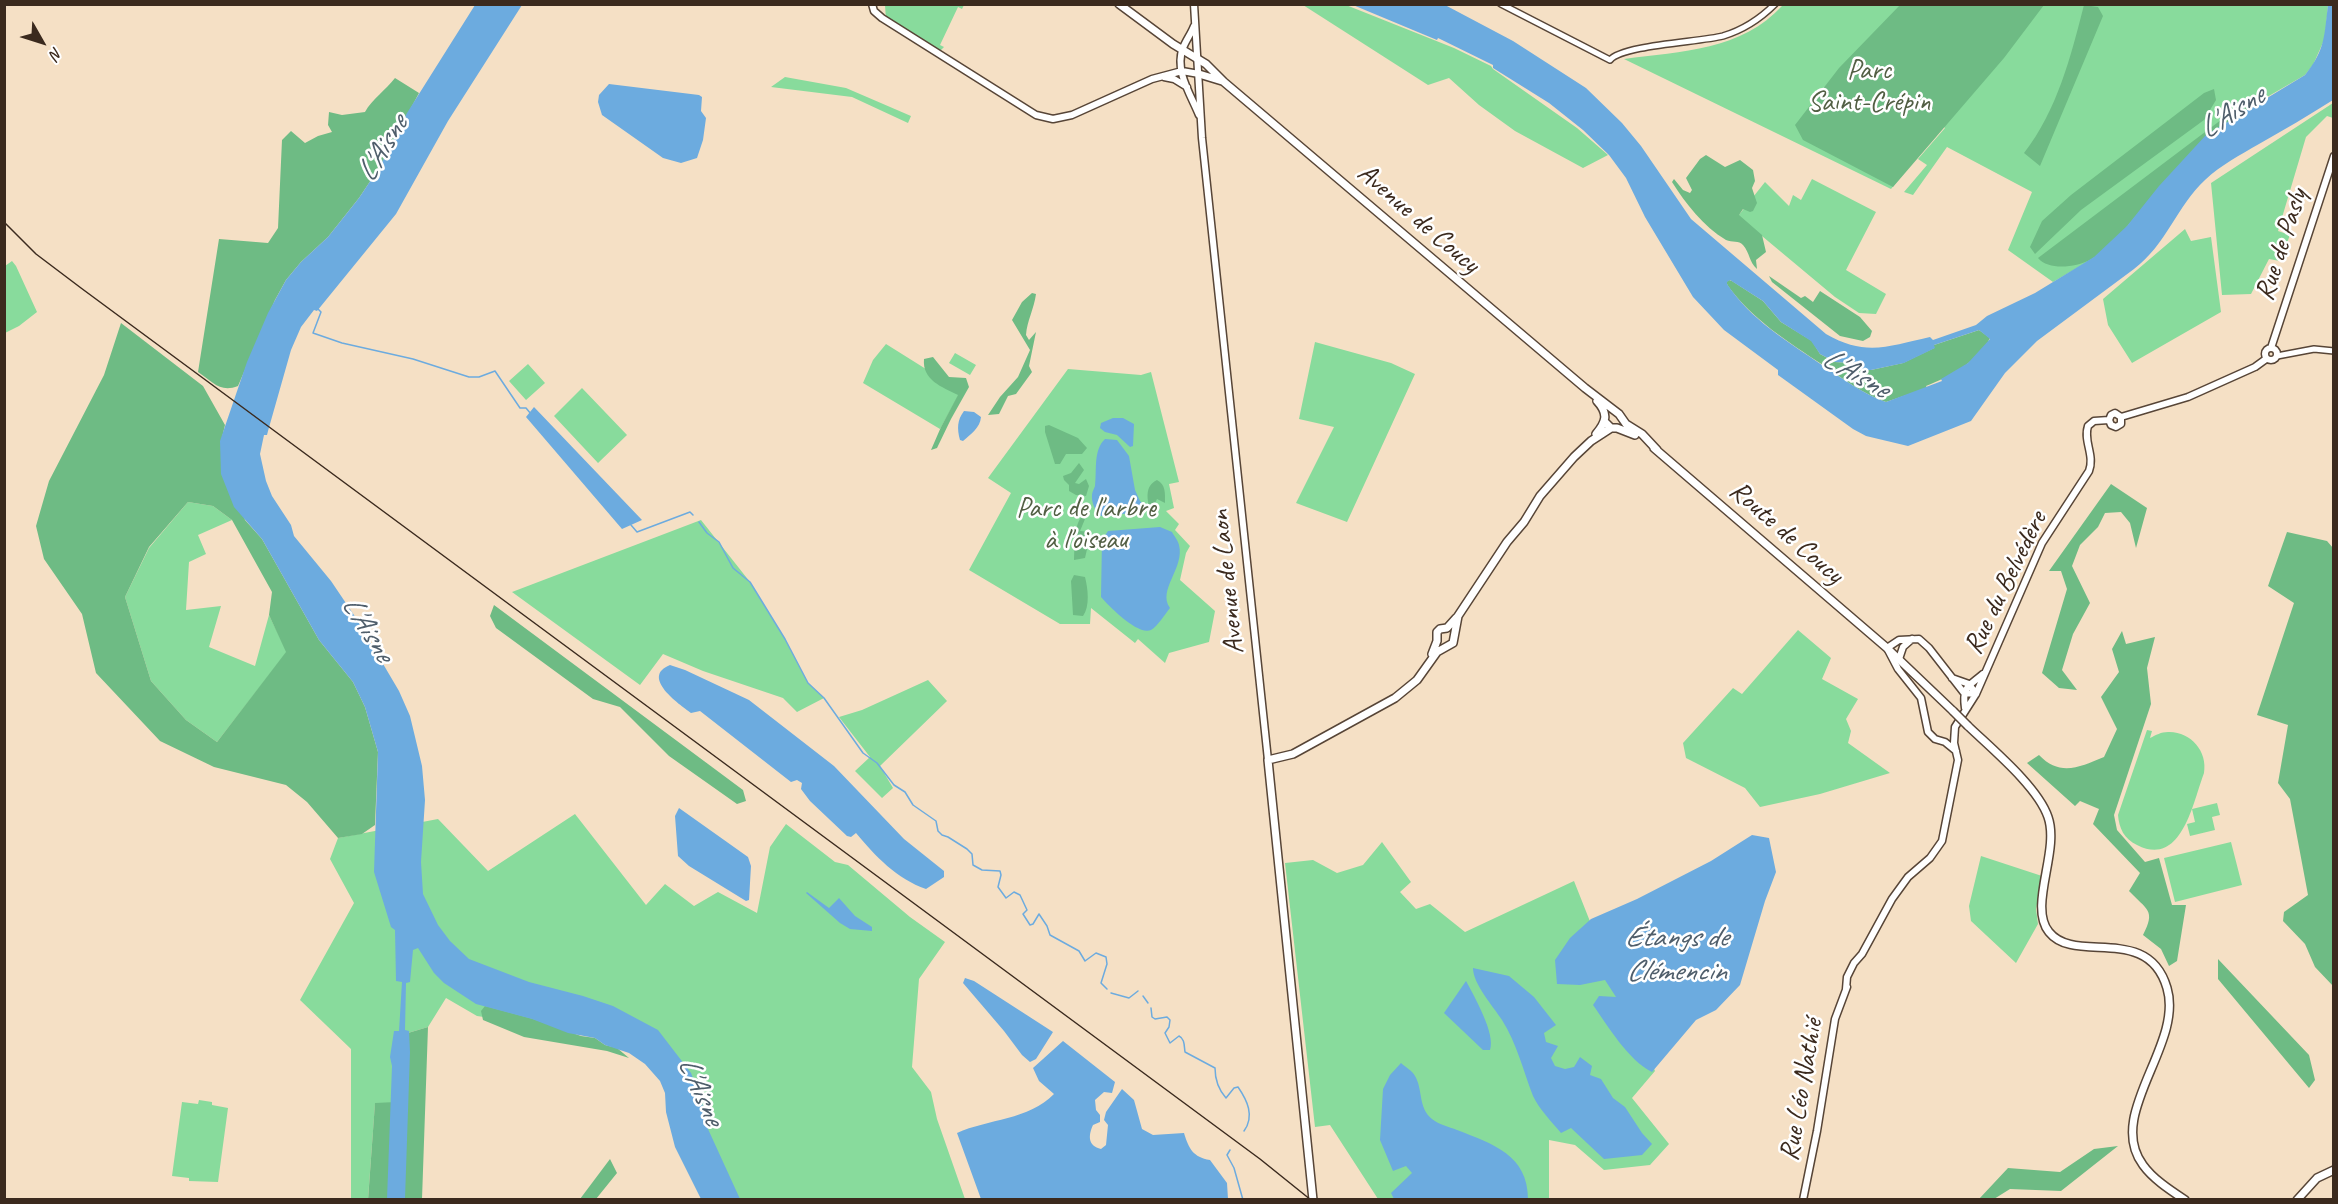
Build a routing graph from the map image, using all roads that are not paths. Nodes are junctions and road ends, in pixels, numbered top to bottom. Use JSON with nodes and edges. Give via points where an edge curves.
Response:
{"nodes":[{"id":1,"x":1119,"y":4,"type":"edge"},
{"id":2,"x":1194,"y":4,"type":"edge"},
{"id":3,"x":1501,"y":4,"type":"edge"},
{"id":4,"x":1775,"y":4,"type":"edge"},
{"id":5,"x":873,"y":8,"type":"edge"},
{"id":6,"x":1194,"y":25,"type":"junction"},
{"id":7,"x":1182,"y":49,"type":"junction"},
{"id":8,"x":1198,"y":58,"type":"junction"},
{"id":9,"x":1182,"y":71,"type":"junction"},
{"id":10,"x":1199,"y":74,"type":"junction"},
{"id":11,"x":1162,"y":76,"type":"junction"},
{"id":12,"x":1210,"y":78,"type":"junction"},
{"id":13,"x":1224,"y":82,"type":"junction"},
{"id":14,"x":1200,"y":87,"type":"junction"},
{"id":15,"x":1187,"y":88,"type":"junction"},
{"id":16,"x":1201,"y":118,"type":"junction"},
{"id":17,"x":2334,"y":156,"type":"edge"},
{"id":18,"x":2271,"y":348,"type":"junction"},
{"id":19,"x":2334,"y":351,"type":"edge"},
{"id":20,"x":2277,"y":356,"type":"junction"},
{"id":21,"x":2266,"y":359,"type":"junction"},
{"id":22,"x":1585,"y":388,"type":"junction"},
{"id":23,"x":1615,"y":412,"type":"junction"},
{"id":24,"x":1622,"y":419,"type":"junction"},
{"id":25,"x":1610,"y":424,"type":"junction"},
{"id":26,"x":1657,"y":450,"type":"junction"},
{"id":27,"x":1450,"y":630,"type":"junction"},
{"id":28,"x":1913,"y":638,"type":"junction"},
{"id":29,"x":1437,"y":641,"type":"junction"},
{"id":30,"x":1444,"y":646,"type":"junction"},
{"id":31,"x":1887,"y":648,"type":"junction"},
{"id":32,"x":1899,"y":659,"type":"junction"},
{"id":33,"x":1986,"y":671,"type":"junction"},
{"id":34,"x":1951,"y":678,"type":"junction"},
{"id":35,"x":1969,"y":684,"type":"junction"},
{"id":36,"x":1964,"y":693,"type":"junction"},
{"id":37,"x":1976,"y":694,"type":"junction"},
{"id":38,"x":1384,"y":703,"type":"junction"},
{"id":39,"x":1965,"y":709,"type":"junction"},
{"id":40,"x":1954,"y":736,"type":"junction"},
{"id":41,"x":1945,"y":742,"type":"junction"},
{"id":42,"x":1956,"y":751,"type":"junction"},
{"id":43,"x":1268,"y":760,"type":"junction"},
{"id":44,"x":2334,"y":1170,"type":"edge"},
{"id":45,"x":1313,"y":1200,"type":"edge"},
{"id":46,"x":1803,"y":1200,"type":"edge"},
{"id":47,"x":2185,"y":1200,"type":"edge"},
{"id":48,"x":2297,"y":1200,"type":"edge"}],
"edges":[{"from":1,"to":7,"type":"main road","name":"Avenue de Coucy"},
{"from":2,"to":6,"type":"main road"},
{"from":3,"to":4,"type":"street","via":[[1610,60],[1614,55],[1643,48],[1723,36],[1757,20]]},
{"from":5,"to":11,"type":"main road","via":[[943,58],[1036,115],[1072,115]]},
{"from":6,"to":7,"type":"main road"},
{"from":6,"to":8,"type":"main road"},
{"from":7,"to":8,"type":"main road","name":"Avenue de Coucy"},
{"from":7,"to":9,"type":"main road"},
{"from":8,"to":10,"type":"main road"},
{"from":8,"to":13,"type":"main road","name":"Avenue de Coucy"},
{"from":9,"to":10,"type":"main road"},
{"from":9,"to":11,"type":"main road"},
{"from":9,"to":15,"type":"main road"},
{"from":10,"to":12,"type":"main road"},
{"from":10,"to":14,"type":"main road"},
{"from":11,"to":15,"type":"main road"},
{"from":12,"to":13,"type":"main road"},
{"from":12,"to":14,"type":"main road"},
{"from":13,"to":22,"type":"main road","name":"Avenue de Coucy"},
{"from":14,"to":16,"type":"main road"},
{"from":15,"to":16,"type":"main road"},
{"from":16,"to":43,"type":"main road","name":"Avenue de Laon"},
{"from":17,"to":18,"type":"main road","name":"Rue de Pasly"},
{"from":18,"to":20,"type":"main road"},
{"from":18,"to":21,"type":"main road","via":[[2265,351]]},
{"from":19,"to":20,"type":"street","via":[[2314,349]]},
{"from":20,"to":21,"type":"main road"},
{"from":21,"to":33,"type":"main road","name":"Rue du Belvédère","via":[[2188,396],[2121,417],[2113,414],[2109,420],[2094,421],[2088,426],[2090,471],[2042,543]]},
{"from":22,"to":23,"type":"main road","name":"Avenue de Coucy"},
{"from":22,"to":25,"type":"main road","name":"Avenue de Coucy"},
{"from":23,"to":24,"type":"main road","name":"Avenue de Coucy"},
{"from":23,"to":25,"type":"main road","via":[[1610,413]]},
{"from":24,"to":25,"type":"main road","via":[[1621,424]]},
{"from":24,"to":26,"type":"main road","name":"Route de Coucy"},
{"from":25,"to":26,"type":"main road","name":"Route de Coucy","via":[[1631,432]]},
{"from":25,"to":27,"type":"main road","via":[[1563,467],[1540,496]]},
{"from":26,"to":31,"type":"main road","name":"Route de Coucy"},
{"from":27,"to":29,"type":"main road","via":[[1440,629]]},
{"from":27,"to":30,"type":"main road","via":[[1452,643]]},
{"from":28,"to":31,"type":"main road","via":[[1899,640]]},
{"from":28,"to":32,"type":"main road","via":[[1903,647]]},
{"from":28,"to":34,"type":"main road","via":[[1924,642]]},
{"from":29,"to":30,"type":"main road"},
{"from":29,"to":38,"type":"main road","via":[[1419,672]]},
{"from":30,"to":38,"type":"main road","via":[[1411,686]]},
{"from":31,"to":32,"type":"main road","name":"Route de Coucy"},
{"from":31,"to":41,"type":"main road","via":[[1921,698],[1928,732],[1935,740]]},
{"from":32,"to":47,"type":"main road","name":"Route de Coucy","bridge":true,"via":[[2034,791],[2050,821],[2052,844],[2041,912],[2046,929],[2068,945],[2131,951],[2151,963],[2163,977],[2169,997],[2168,1023],[2139,1104],[2133,1142],[2145,1168]]},
{"from":33,"to":35,"type":"main road"},
{"from":33,"to":37,"type":"main road","name":"Rue du Belvédère"},
{"from":34,"to":35,"type":"main road"},
{"from":34,"to":36,"type":"main road"},
{"from":35,"to":36,"type":"main road"},
{"from":35,"to":37,"type":"main road"},
{"from":36,"to":37,"type":"main road"},
{"from":36,"to":39,"type":"main road"},
{"from":37,"to":39,"type":"main road","name":"Rue du Belvédère"},
{"from":38,"to":43,"type":"main road","via":[[1293,754]]},
{"from":39,"to":40,"type":"main road","name":"Rue du Belvédère"},
{"from":40,"to":41,"type":"main road"},
{"from":40,"to":42,"type":"main road","name":"Rue Léo Nathié"},
{"from":41,"to":42,"type":"main road"},
{"from":42,"to":46,"type":"main road","name":"Rue Léo Nathié","via":[[1958,760],[1942,841],[1892,899],[1849,972],[1835,1019]]},
{"from":43,"to":45,"type":"main road","name":"Avenue de Laon"},
{"from":44,"to":48,"type":"main road","via":[[2317,1178]]}]}
